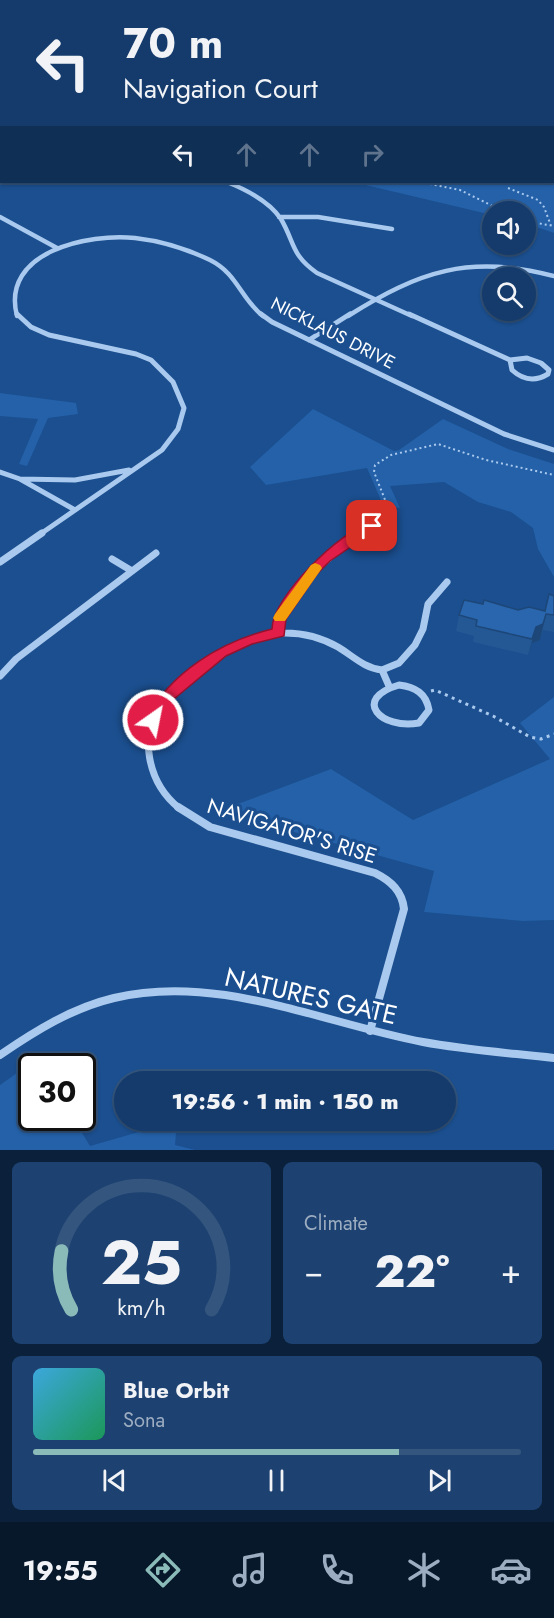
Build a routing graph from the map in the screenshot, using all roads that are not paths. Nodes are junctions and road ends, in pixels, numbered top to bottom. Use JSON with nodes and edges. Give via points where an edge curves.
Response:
{"nodes":[{"id":1,"x":229,"y":183,"type":"edge"},
{"id":2,"x":279,"y":217,"type":"junction"},
{"id":3,"x":0,"y":218,"type":"edge"},
{"id":4,"x":392,"y":230,"type":"dead end"},
{"id":5,"x":57,"y":248,"type":"junction"},
{"id":6,"x":554,"y":276,"type":"edge"},
{"id":7,"x":375,"y":300,"type":"junction"},
{"id":8,"x":309,"y":340,"type":"junction"},
{"id":9,"x":510,"y":360,"type":"junction"},
{"id":10,"x":554,"y":450,"type":"edge"},
{"id":11,"x":136,"y":468,"type":"junction"},
{"id":12,"x":0,"y":472,"type":"edge"},
{"id":13,"x":20,"y":479,"type":"junction"},
{"id":14,"x":75,"y":510,"type":"junction"},
{"id":15,"x":372,"y":526,"type":"dead end"},
{"id":16,"x":156,"y":553,"type":"dead end"},
{"id":17,"x":112,"y":559,"type":"dead end"},
{"id":18,"x":0,"y":562,"type":"edge"},
{"id":19,"x":132,"y":571,"type":"junction"},
{"id":20,"x":447,"y":582,"type":"dead end"},
{"id":21,"x":279,"y":633,"type":"junction"},
{"id":22,"x":382,"y":670,"type":"junction"},
{"id":23,"x":0,"y":676,"type":"edge"},
{"id":24,"x":389,"y":686,"type":"junction"},
{"id":25,"x":370,"y":1031,"type":"junction"},
{"id":26,"x":0,"y":1055,"type":"edge"},
{"id":27,"x":554,"y":1058,"type":"edge"}],
"edges":[{"from":1,"to":2,"type":"street","via":[[251,193]]},
{"from":2,"to":4,"type":"street","via":[[318,216]]},
{"from":2,"to":7,"type":"street","via":[[294,253],[306,266]]},
{"from":3,"to":5,"type":"street"},
{"from":5,"to":8,"type":"street","name":"NICKLAUS DRIVE","via":[[96,239],[125,238],[193,254],[234,275],[259,313]]},
{"from":5,"to":11,"type":"street","name":"NICKLAUS DRIVE","via":[[17,276],[11,291],[12,307],[23,321],[38,332],[62,340],[127,351],[152,361],[174,381],[184,401],[182,425],[162,450]]},
{"from":6,"to":7,"type":"street","via":[[501,267],[464,268],[409,281]]},
{"from":7,"to":8,"type":"street"},
{"from":7,"to":9,"type":"street"},
{"from":8,"to":10,"type":"street","name":"NICKLAUS DRIVE","via":[[504,434]]},
{"from":9,"to":9,"type":"street","via":[[512,370],[523,378],[538,379],[548,374],[546,366],[536,360]]},
{"from":11,"to":13,"type":"street","name":"NICKLAUS DRIVE","via":[[79,481]]},
{"from":11,"to":14,"type":"street","name":"NICKLAUS DRIVE"},
{"from":12,"to":13,"type":"street"},
{"from":13,"to":14,"type":"street"},
{"from":14,"to":18,"type":"street","name":"NICKLAUS DRIVE"},
{"from":15,"to":21,"type":"street","via":[[312,571],[279,619]]},
{"from":16,"to":19,"type":"street"},
{"from":17,"to":19,"type":"street"},
{"from":19,"to":23,"type":"street","via":[[16,659]]},
{"from":20,"to":22,"type":"street","via":[[428,604],[415,645],[399,663]]},
{"from":21,"to":22,"type":"street","name":"NAVIGATOR'S RISE","via":[[336,646],[367,667]]},
{"from":21,"to":25,"type":"street","name":"NAVIGATOR'S RISE","via":[[221,652],[168,695],[149,732],[152,767],[172,801],[210,827],[375,873],[399,891],[404,909]]},
{"from":22,"to":24,"type":"street"},
{"from":24,"to":24,"type":"street","via":[[408,686],[424,695],[429,702],[426,718],[399,727],[380,719],[373,704],[375,696]]},
{"from":25,"to":26,"type":"street","name":"NATURES GATE","via":[[235,996],[168,991],[113,998],[46,1024]]},
{"from":25,"to":27,"type":"street","name":"NATURES GATE","via":[[423,1042]]}]}
